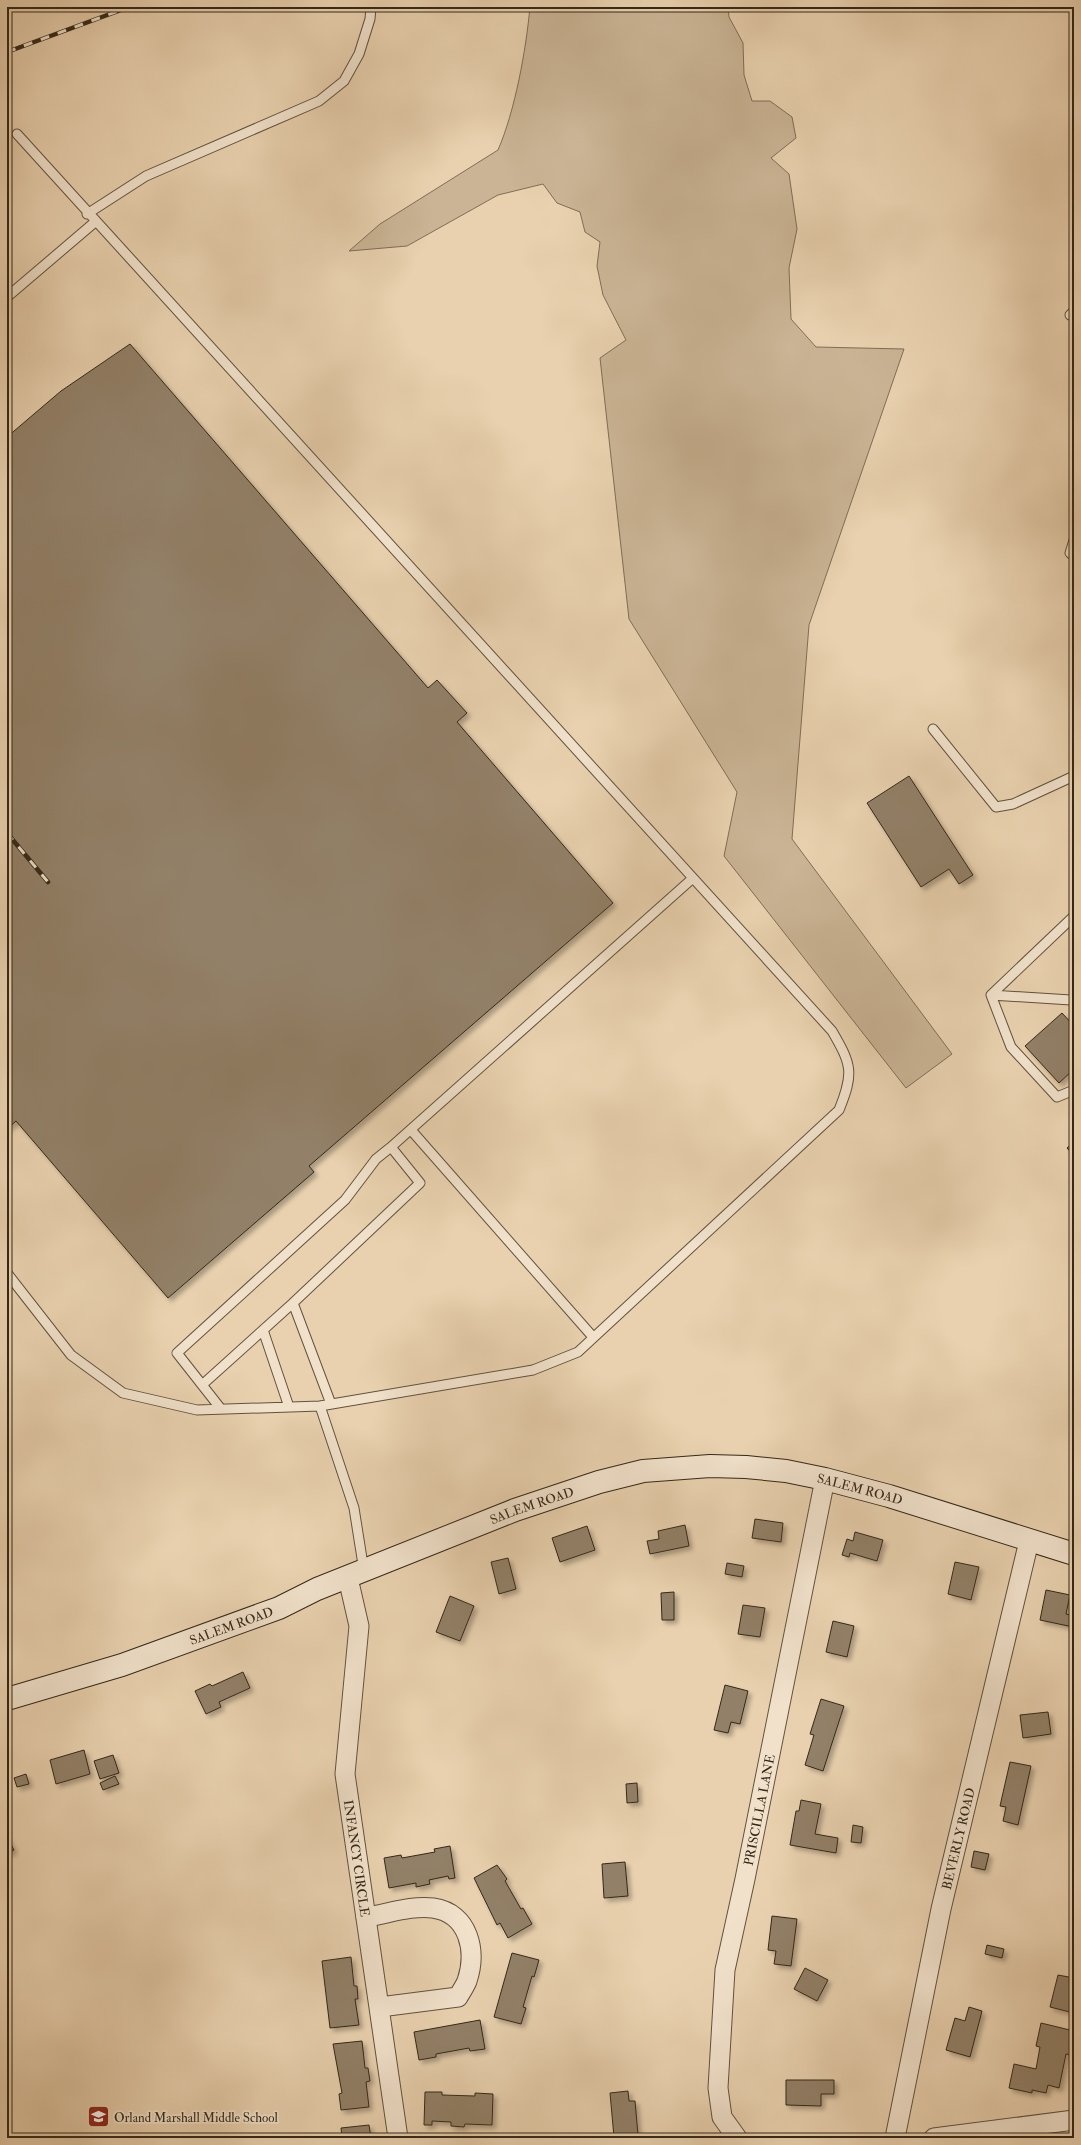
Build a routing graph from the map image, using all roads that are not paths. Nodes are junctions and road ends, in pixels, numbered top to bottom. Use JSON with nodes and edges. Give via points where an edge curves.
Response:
{"nodes":[{"id":1,"x":370,"y":7,"type":"edge"},
{"id":2,"x":17,"y":134,"type":"dead end"},
{"id":3,"x":87,"y":214,"type":"junction"},
{"id":4,"x":95,"y":222,"type":"junction"},
{"id":5,"x":7,"y":297,"type":"edge"},
{"id":6,"x":1074,"y":540,"type":"edge"},
{"id":7,"x":1074,"y":556,"type":"edge"},
{"id":8,"x":933,"y":729,"type":"dead end"},
{"id":9,"x":1074,"y":776,"type":"edge"},
{"id":10,"x":693,"y":878,"type":"junction"},
{"id":11,"x":1074,"y":916,"type":"edge"},
{"id":12,"x":991,"y":995,"type":"junction"},
{"id":13,"x":1074,"y":998,"type":"edge"},
{"id":14,"x":1074,"y":1090,"type":"edge"},
{"id":15,"x":411,"y":1130,"type":"junction"},
{"id":16,"x":391,"y":1147,"type":"junction"},
{"id":17,"x":7,"y":1273,"type":"edge"},
{"id":18,"x":293,"y":1303,"type":"junction"},
{"id":19,"x":263,"y":1330,"type":"junction"},
{"id":20,"x":593,"y":1337,"type":"junction"},
{"id":21,"x":202,"y":1385,"type":"junction"},
{"id":22,"x":332,"y":1404,"type":"junction"},
{"id":23,"x":320,"y":1406,"type":"junction"},
{"id":24,"x":289,"y":1407,"type":"junction"},
{"id":25,"x":221,"y":1409,"type":"junction"},
{"id":26,"x":825,"y":1479,"type":"junction"},
{"id":27,"x":1029,"y":1541,"type":"junction"},
{"id":28,"x":1074,"y":1554,"type":"edge"},
{"id":29,"x":356,"y":1575,"type":"junction"},
{"id":30,"x":7,"y":1699,"type":"edge"},
{"id":31,"x":366,"y":1917,"type":"junction"},
{"id":32,"x":380,"y":2007,"type":"junction"},
{"id":33,"x":1074,"y":2120,"type":"edge"},
{"id":34,"x":398,"y":2138,"type":"edge"},
{"id":35,"x":737,"y":2138,"type":"edge"},
{"id":36,"x":895,"y":2138,"type":"edge"},
{"id":37,"x":934,"y":2138,"type":"edge"}],
"edges":[{"from":1,"to":3,"type":"lane","via":[[370,19],[359,54],[344,81],[319,101],[146,176]]},
{"from":2,"to":3,"type":"lane"},
{"from":3,"to":4,"type":"lane"},
{"from":4,"to":5,"type":"lane"},
{"from":4,"to":10,"type":"lane"},
{"from":6,"to":7,"type":"lane","via":[[1070,553]]},
{"from":8,"to":9,"type":"lane","via":[[996,807],[1013,804]]},
{"from":10,"to":15,"type":"lane"},
{"from":10,"to":20,"type":"lane","via":[[832,1031],[844,1051],[850,1072],[846,1092],[839,1110]]},
{"from":11,"to":12,"type":"lane"},
{"from":12,"to":13,"type":"lane","via":[[1071,1000]]},
{"from":12,"to":14,"type":"lane","via":[[1011,1047],[1057,1097]]},
{"from":15,"to":16,"type":"lane"},
{"from":15,"to":20,"type":"lane"},
{"from":16,"to":18,"type":"lane","via":[[420,1183]]},
{"from":16,"to":21,"type":"lane","via":[[376,1159],[345,1200],[177,1353]]},
{"from":17,"to":25,"type":"lane","via":[[71,1355],[123,1393],[197,1410]]},
{"from":18,"to":19,"type":"lane"},
{"from":18,"to":22,"type":"lane"},
{"from":19,"to":21,"type":"lane"},
{"from":19,"to":24,"type":"lane"},
{"from":20,"to":22,"type":"lane","via":[[578,1352],[533,1370]]},
{"from":21,"to":25,"type":"lane"},
{"from":22,"to":23,"type":"lane"},
{"from":23,"to":24,"type":"lane"},
{"from":23,"to":29,"type":"lane","via":[[354,1508]]},
{"from":24,"to":25,"type":"lane"},
{"from":26,"to":27,"type":"main road","name":"SALEM ROAD","via":[[890,1496]]},
{"from":26,"to":29,"type":"main road","name":"SALEM ROAD","via":[[786,1471],[746,1467],[710,1466],[643,1471],[599,1482],[515,1510]]},
{"from":26,"to":35,"type":"street","name":"PRISCILLA LANE","via":[[725,1970],[718,2088],[722,2117]]},
{"from":27,"to":28,"type":"main road","name":"SALEM ROAD"},
{"from":27,"to":36,"type":"street","name":"BEVERLY ROAD","via":[[941,1909]]},
{"from":29,"to":30,"type":"main road","name":"SALEM ROAD","via":[[317,1589],[279,1608],[122,1665]]},
{"from":29,"to":31,"type":"street","name":"INFANCY CIRCLE","via":[[359,1626],[345,1774]]},
{"from":31,"to":32,"type":"street","name":"INFANCY CIRCLE"},
{"from":31,"to":32,"type":"street","via":[[418,1908],[447,1912],[468,1934],[472,1949],[467,1981],[458,1997]]},
{"from":32,"to":34,"type":"street","name":"INFANCY CIRCLE"},
{"from":33,"to":37,"type":"street"}]}
